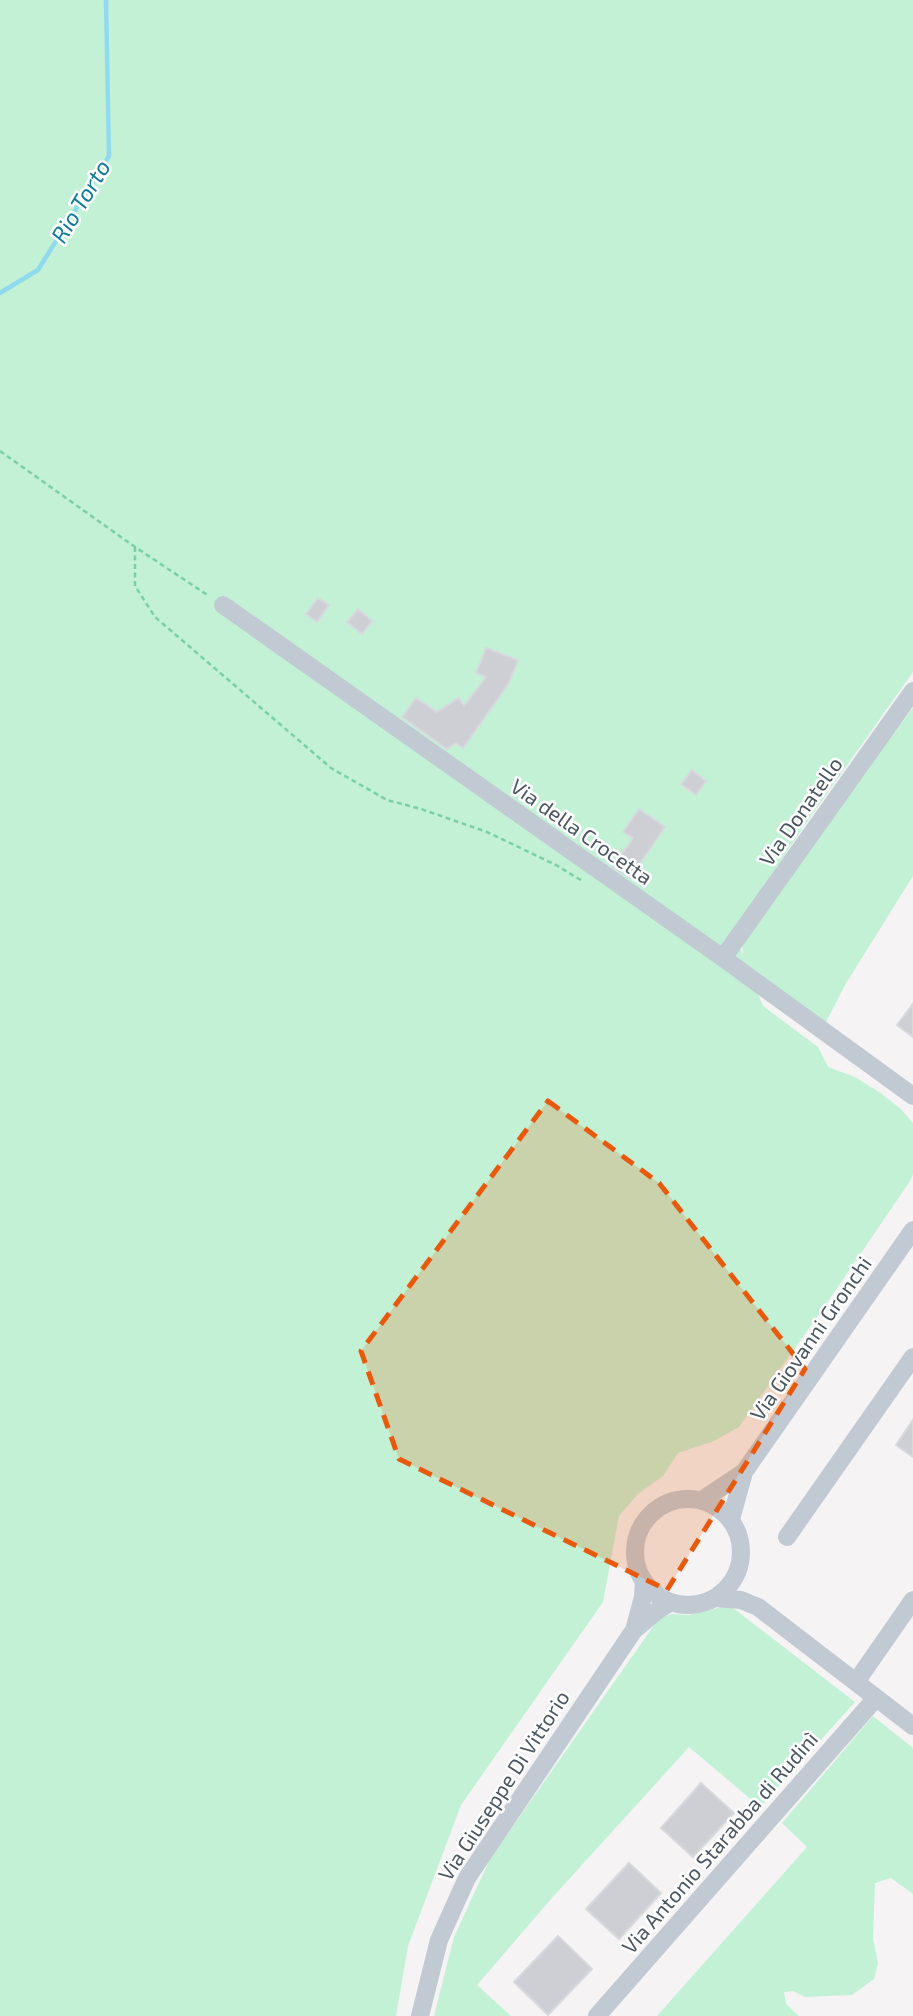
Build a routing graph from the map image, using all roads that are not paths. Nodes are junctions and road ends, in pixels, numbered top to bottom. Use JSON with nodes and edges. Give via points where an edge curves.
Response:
{"nodes":[{"id":1,"x":223,"y":605,"type":"road end"},
{"id":2,"x":913,"y":691,"type":"edge"},
{"id":3,"x":723,"y":958,"type":"junction"},
{"id":4,"x":913,"y":1096,"type":"edge"},
{"id":5,"x":913,"y":1230,"type":"edge"},
{"id":6,"x":912,"y":1362,"type":"edge"},
{"id":7,"x":744,"y":1472,"type":"junction"},
{"id":8,"x":702,"y":1500,"type":"junction"},
{"id":9,"x":730,"y":1520,"type":"junction"},
{"id":10,"x":787,"y":1537,"type":"dead end"},
{"id":11,"x":738,"y":1569,"type":"junction"},
{"id":12,"x":644,"y":1581,"type":"junction"},
{"id":13,"x":714,"y":1598,"type":"junction"},
{"id":14,"x":913,"y":1600,"type":"edge"},
{"id":15,"x":671,"y":1602,"type":"junction"},
{"id":16,"x":758,"y":1607,"type":"junction"},
{"id":17,"x":634,"y":1630,"type":"junction"},
{"id":18,"x":856,"y":1682,"type":"junction"},
{"id":19,"x":876,"y":1698,"type":"junction"},
{"id":20,"x":913,"y":1726,"type":"edge"},
{"id":21,"x":420,"y":2016,"type":"edge"},
{"id":22,"x":597,"y":2016,"type":"edge"}],
"edges":[{"from":1,"to":3,"type":"street","name":"Via della Crocetta"},
{"from":2,"to":3,"type":"street","name":"Via Donatello"},
{"from":3,"to":4,"type":"street","name":"Via della Crocetta"},
{"from":5,"to":7,"type":"street","name":"Via Giovanni Gronchi"},
{"from":6,"to":10,"type":"street"},
{"from":7,"to":8,"type":"street","name":"Via Giovanni Gronchi"},
{"from":7,"to":9,"type":"street","name":"Via Giovanni Gronchi"},
{"from":8,"to":9,"type":"street","via":[[718,1507]]},
{"from":8,"to":12,"type":"street","via":[[670,1502],[645,1521],[635,1551]]},
{"from":9,"to":11,"type":"street","via":[[741,1543]]},
{"from":11,"to":13,"type":"street","via":[[733,1581]]},
{"from":11,"to":16,"type":"street"},
{"from":12,"to":15,"type":"street"},
{"from":12,"to":17,"type":"street","name":"Via Giuseppe Di Vittorio"},
{"from":13,"to":15,"type":"street","via":[[686,1605]]},
{"from":13,"to":16,"type":"street"},
{"from":14,"to":18,"type":"street"},
{"from":15,"to":17,"type":"street","name":"Via Giuseppe Di Vittorio"},
{"from":16,"to":18,"type":"street"},
{"from":17,"to":21,"type":"street","name":"Via Giuseppe Di Vittorio","via":[[467,1878],[439,1940]]},
{"from":18,"to":19,"type":"street"},
{"from":19,"to":20,"type":"street"},
{"from":19,"to":22,"type":"street","name":"Via Antonio Starabba di Rudinì"}]}
